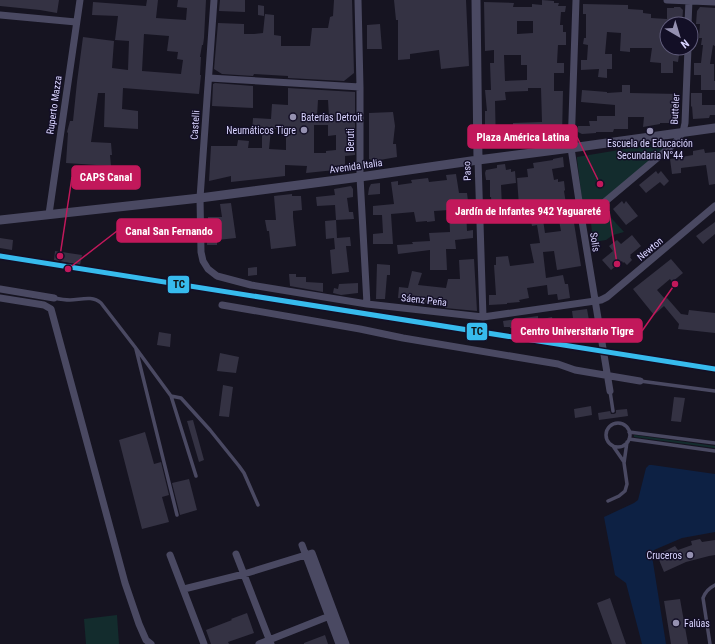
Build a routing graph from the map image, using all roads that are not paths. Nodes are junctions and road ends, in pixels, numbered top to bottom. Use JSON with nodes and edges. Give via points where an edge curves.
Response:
{"nodes":[{"id":1,"x":80,"y":0,"type":"edge"},
{"id":2,"x":214,"y":0,"type":"edge"},
{"id":3,"x":358,"y":0,"type":"edge"},
{"id":4,"x":476,"y":0,"type":"edge"},
{"id":5,"x":576,"y":0,"type":"edge"},
{"id":6,"x":667,"y":0,"type":"edge"},
{"id":7,"x":689,"y":0,"type":"edge"},
{"id":8,"x":715,"y":2,"type":"edge"},
{"id":9,"x":0,"y":15,"type":"edge"},
{"id":10,"x":688,"y":16,"type":"edge"},
{"id":11,"x":76,"y":22,"type":"junction"},
{"id":12,"x":688,"y":56,"type":"edge"},
{"id":13,"x":209,"y":78,"type":"junction"},
{"id":14,"x":360,"y":87,"type":"junction"},
{"id":15,"x":715,"y":128,"type":"edge"},
{"id":16,"x":683,"y":132,"type":"junction"},
{"id":17,"x":571,"y":148,"type":"junction"},
{"id":18,"x":478,"y":160,"type":"junction"},
{"id":19,"x":360,"y":177,"type":"junction"},
{"id":20,"x":200,"y":198,"type":"junction"},
{"id":21,"x":715,"y":206,"type":"edge"},
{"id":22,"x":49,"y":214,"type":"junction"},
{"id":23,"x":0,"y":220,"type":"edge"},
{"id":24,"x":582,"y":222,"type":"junction"},
{"id":25,"x":201,"y":252,"type":"joint"},
{"id":26,"x":0,"y":289,"type":"edge"},
{"id":27,"x":0,"y":298,"type":"edge"},
{"id":28,"x":54,"y":298,"type":"joint"},
{"id":29,"x":595,"y":301,"type":"junction"},
{"id":30,"x":367,"y":304,"type":"junction"},
{"id":31,"x":222,"y":305,"type":"dead end"},
{"id":32,"x":483,"y":317,"type":"junction"},
{"id":33,"x":135,"y":346,"type":"junction"},
{"id":34,"x":607,"y":375,"type":"junction"},
{"id":35,"x":640,"y":381,"type":"joint"},
{"id":36,"x":610,"y":391,"type":"joint"},
{"id":37,"x":715,"y":391,"type":"edge"},
{"id":38,"x":171,"y":396,"type":"junction"},
{"id":39,"x":613,"y":411,"type":"dead end"},
{"id":40,"x":614,"y":418,"type":"dead end"},
{"id":41,"x":615,"y":423,"type":"junction"},
{"id":42,"x":630,"y":432,"type":"junction"},
{"id":43,"x":628,"y":441,"type":"junction"},
{"id":44,"x":715,"y":443,"type":"edge"},
{"id":45,"x":612,"y":445,"type":"junction"},
{"id":46,"x":715,"y":451,"type":"edge"},
{"id":47,"x":624,"y":463,"type":"junction"},
{"id":48,"x":196,"y":476,"type":"dead end"},
{"id":49,"x":608,"y":501,"type":"dead end"},
{"id":50,"x":258,"y":505,"type":"dead end"},
{"id":51,"x":177,"y":515,"type":"dead end"},
{"id":52,"x":302,"y":545,"type":"dead end"},
{"id":53,"x":236,"y":554,"type":"dead end"},
{"id":54,"x":170,"y":555,"type":"dead end"},
{"id":55,"x":305,"y":555,"type":"junction"},
{"id":56,"x":244,"y":574,"type":"junction"},
{"id":57,"x":715,"y":585,"type":"edge"},
{"id":58,"x":184,"y":589,"type":"junction"},
{"id":59,"x":332,"y":615,"type":"junction"},
{"id":60,"x":270,"y":642,"type":"edge"},
{"id":61,"x":151,"y":644,"type":"edge"},
{"id":62,"x":204,"y":644,"type":"edge"},
{"id":63,"x":259,"y":644,"type":"edge"},
{"id":64,"x":339,"y":644,"type":"edge"},
{"id":65,"x":346,"y":644,"type":"edge"},
{"id":66,"x":710,"y":644,"type":"edge"}],
"edges":[{"from":1,"to":11,"type":"street","name":"Ruperto Mazza"},
{"from":2,"to":13,"type":"street","name":"Castelli"},
{"from":3,"to":14,"type":"street","name":"Beruti"},
{"from":4,"to":18,"type":"street","name":"Paso"},
{"from":5,"to":17,"type":"street","name":"Solís"},
{"from":6,"to":7,"type":"street"},
{"from":7,"to":8,"type":"street"},
{"from":7,"to":10,"type":"street"},
{"from":9,"to":11,"type":"street"},
{"from":11,"to":22,"type":"street","name":"Ruperto Mazza"},
{"from":12,"to":16,"type":"street","name":"Butteler"},
{"from":13,"to":14,"type":"street"},
{"from":13,"to":20,"type":"street","name":"Castelli"},
{"from":14,"to":19,"type":"street","name":"Beruti"},
{"from":15,"to":16,"type":"street","name":"Avenida Italia"},
{"from":16,"to":17,"type":"street","name":"Avenida Italia"},
{"from":16,"to":24,"type":"street","name":"Butteler","via":[[674,143]]},
{"from":17,"to":18,"type":"street","name":"Avenida Italia"},
{"from":17,"to":24,"type":"street","name":"Solís"},
{"from":18,"to":19,"type":"street","name":"Avenida Italia"},
{"from":18,"to":32,"type":"street","name":"Paso"},
{"from":19,"to":20,"type":"street","name":"Avenida Italia"},
{"from":19,"to":30,"type":"street","name":"Beruti"},
{"from":20,"to":22,"type":"street","name":"Avenida Italia"},
{"from":20,"to":25,"type":"street","name":"Castelli"},
{"from":21,"to":29,"type":"street","name":"Newton","via":[[607,298]]},
{"from":22,"to":23,"type":"street","name":"Avenida Italia"},
{"from":24,"to":29,"type":"street","name":"Solís"},
{"from":25,"to":30,"type":"street","name":"Sáenz Peña","via":[[208,269],[217,276],[250,285]]},
{"from":26,"to":28,"type":"street"},
{"from":27,"to":61,"type":"street","via":[[44,305],[51,309],[125,583],[139,624],[146,640]]},
{"from":28,"to":33,"type":"lane","via":[[97,300]]},
{"from":29,"to":32,"type":"street","name":"Sáenz Peña"},
{"from":29,"to":34,"type":"street","name":"Solís"},
{"from":30,"to":32,"type":"street","name":"Sáenz Peña"},
{"from":31,"to":34,"type":"street","via":[[558,364],[575,370]]},
{"from":33,"to":38,"type":"lane"},
{"from":33,"to":51,"type":"lane"},
{"from":34,"to":35,"type":"street"},
{"from":34,"to":36,"type":"street","name":"Solís"},
{"from":35,"to":37,"type":"lane"},
{"from":36,"to":39,"type":"lane"},
{"from":38,"to":48,"type":"lane"},
{"from":38,"to":50,"type":"lane","via":[[182,398],[239,466]]},
{"from":40,"to":41,"type":"lane"},
{"from":41,"to":42,"type":"lane","via":[[623,424]]},
{"from":41,"to":45,"type":"lane","via":[[606,431],[607,439]]},
{"from":42,"to":43,"type":"lane"},
{"from":42,"to":44,"type":"lane"},
{"from":43,"to":45,"type":"lane","via":[[620,446]]},
{"from":43,"to":46,"type":"lane"},
{"from":43,"to":47,"type":"lane"},
{"from":45,"to":47,"type":"lane"},
{"from":47,"to":49,"type":"lane","via":[[627,477],[625,491]]},
{"from":52,"to":55,"type":"street"},
{"from":53,"to":56,"type":"street"},
{"from":54,"to":58,"type":"street"},
{"from":55,"to":56,"type":"street"},
{"from":55,"to":59,"type":"street"},
{"from":56,"to":58,"type":"street"},
{"from":56,"to":60,"type":"street"},
{"from":57,"to":66,"type":"lane","via":[[706,591],[704,598]]},
{"from":58,"to":62,"type":"street"},
{"from":59,"to":60,"type":"street"},
{"from":59,"to":64,"type":"street"},
{"from":59,"to":65,"type":"street"},
{"from":60,"to":63,"type":"street"}]}
